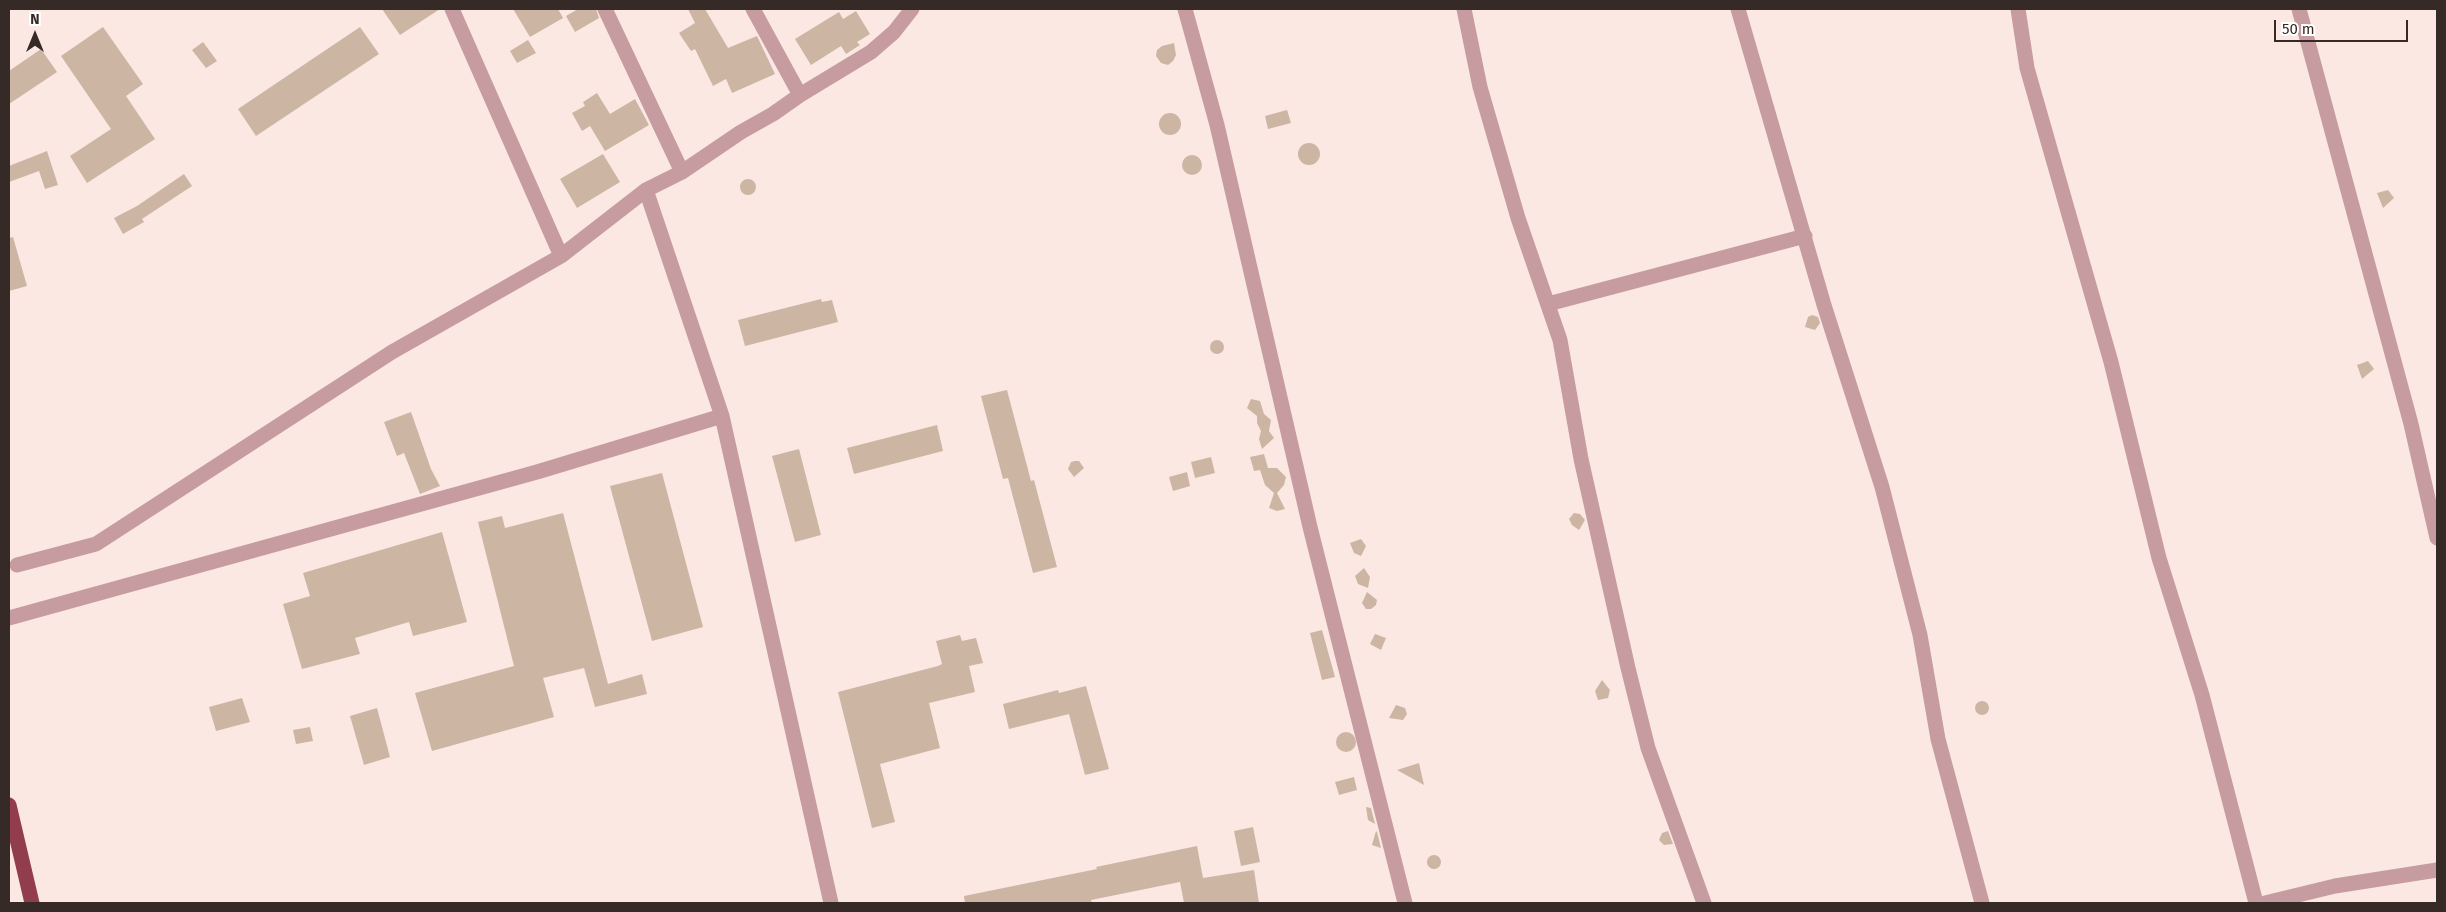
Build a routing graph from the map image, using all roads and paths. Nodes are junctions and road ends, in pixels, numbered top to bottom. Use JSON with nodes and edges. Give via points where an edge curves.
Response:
{"nodes":[{"id":1,"x":452,"y":9,"type":"edge"},
{"id":2,"x":605,"y":9,"type":"edge"},
{"id":3,"x":753,"y":9,"type":"edge"},
{"id":4,"x":912,"y":9,"type":"edge"},
{"id":5,"x":1185,"y":9,"type":"edge"},
{"id":6,"x":1464,"y":9,"type":"edge"},
{"id":7,"x":1738,"y":9,"type":"edge"},
{"id":8,"x":2018,"y":9,"type":"edge"},
{"id":9,"x":2299,"y":9,"type":"edge"},
{"id":10,"x":800,"y":95,"type":"junction"},
{"id":11,"x":682,"y":172,"type":"junction"},
{"id":12,"x":646,"y":190,"type":"junction"},
{"id":13,"x":1804,"y":236,"type":"junction"},
{"id":14,"x":561,"y":256,"type":"junction"},
{"id":15,"x":1548,"y":304,"type":"junction"},
{"id":16,"x":722,"y":416,"type":"junction"},
{"id":17,"x":2437,"y":538,"type":"edge"},
{"id":18,"x":17,"y":565,"type":"dead end"},
{"id":19,"x":9,"y":618,"type":"edge"},
{"id":20,"x":9,"y":805,"type":"edge"},
{"id":21,"x":2437,"y":870,"type":"edge"},
{"id":22,"x":32,"y":903,"type":"edge"},
{"id":23,"x":831,"y":903,"type":"edge"},
{"id":24,"x":1405,"y":903,"type":"edge"},
{"id":25,"x":1704,"y":903,"type":"edge"},
{"id":26,"x":1982,"y":903,"type":"edge"},
{"id":27,"x":2256,"y":903,"type":"edge"},
{"id":28,"x":2265,"y":903,"type":"edge"}],
"edges":[{"from":1,"to":14,"type":"street"},
{"from":2,"to":11,"type":"street"},
{"from":3,"to":10,"type":"street"},
{"from":4,"to":10,"type":"street","via":[[894,32],[871,52]]},
{"from":5,"to":24,"type":"street","via":[[1217,125],[1310,527]]},
{"from":6,"to":15,"type":"street","via":[[1480,87],[1518,218]]},
{"from":7,"to":13,"type":"street"},
{"from":8,"to":27,"type":"street","via":[[2027,68],[2111,362],[2159,558],[2202,695]]},
{"from":9,"to":17,"type":"street","via":[[2411,424]]},
{"from":10,"to":11,"type":"street"},
{"from":11,"to":12,"type":"street"},
{"from":12,"to":14,"type":"street"},
{"from":12,"to":16,"type":"street"},
{"from":13,"to":15,"type":"street"},
{"from":13,"to":26,"type":"street","via":[[1882,487],[1920,635],[1938,739]]},
{"from":14,"to":18,"type":"street","via":[[392,352],[96,544]]},
{"from":15,"to":25,"type":"street","via":[[1560,340],[1581,459],[1648,748]]},
{"from":16,"to":19,"type":"street","via":[[537,472]]},
{"from":16,"to":23,"type":"street"},
{"from":20,"to":22,"type":"highway"},
{"from":21,"to":28,"type":"street","via":[[2335,886]]}]}
